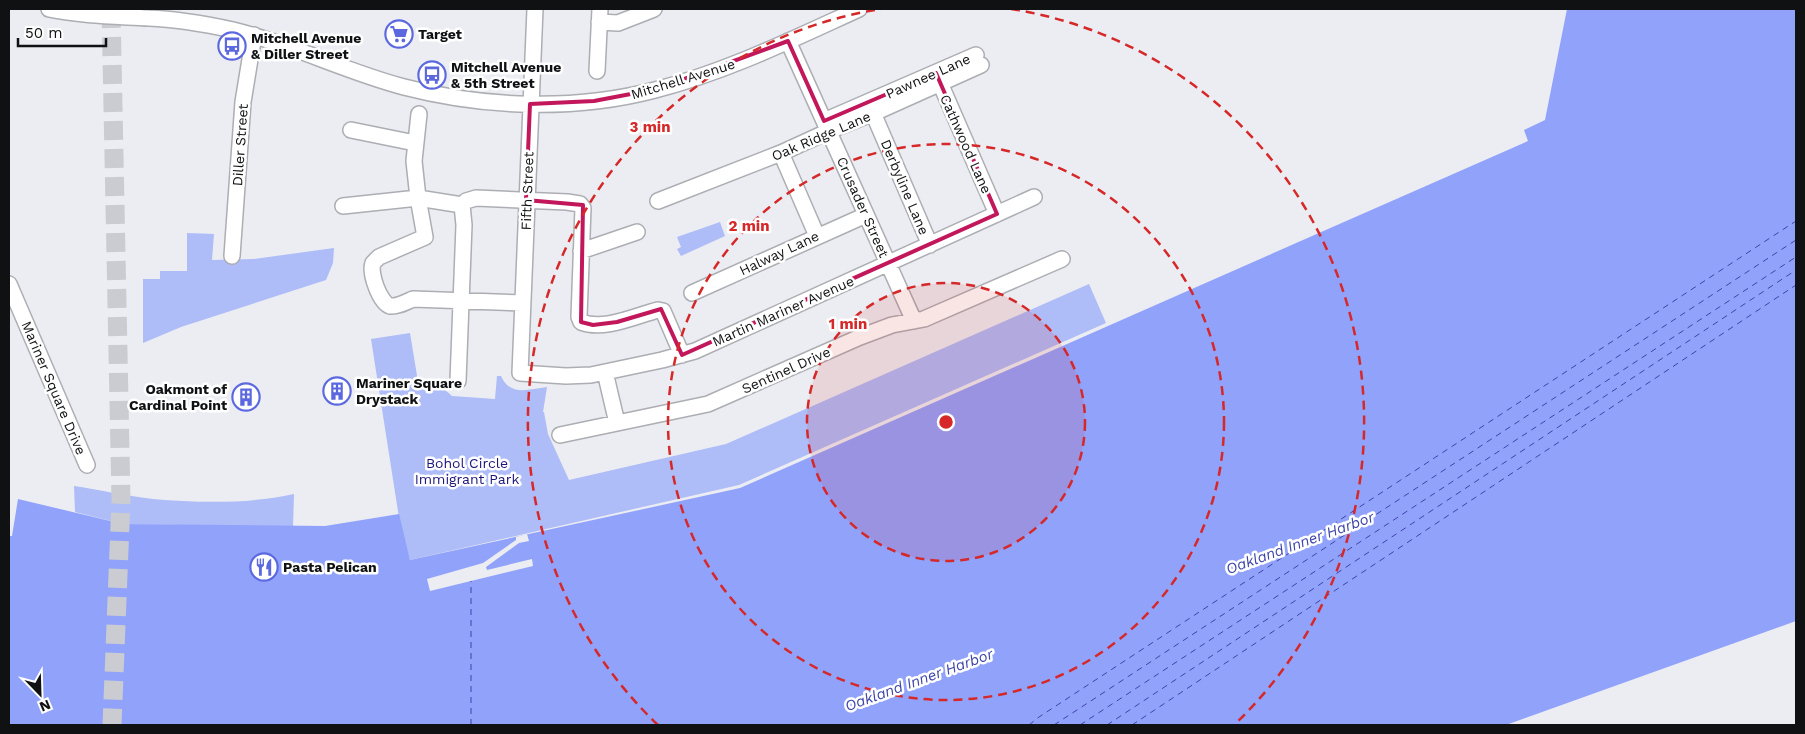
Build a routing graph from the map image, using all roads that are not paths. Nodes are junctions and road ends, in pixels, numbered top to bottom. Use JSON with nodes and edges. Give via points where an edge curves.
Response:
{"nodes":[{"id":1,"x":49,"y":9,"type":"edge"},
{"id":2,"x":535,"y":9,"type":"edge"},
{"id":3,"x":654,"y":9,"type":"edge"},
{"id":4,"x":859,"y":9,"type":"edge"},
{"id":5,"x":148,"y":13,"type":"edge"},
{"id":6,"x":600,"y":16,"type":"edge"},
{"id":7,"x":254,"y":35,"type":"junction"},
{"id":8,"x":788,"y":41,"type":"junction"},
{"id":9,"x":979,"y":60,"type":"dead end"},
{"id":10,"x":596,"y":71,"type":"dead end"},
{"id":11,"x":938,"y":78,"type":"junction"},
{"id":12,"x":530,"y":104,"type":"junction"},
{"id":13,"x":871,"y":108,"type":"junction"},
{"id":14,"x":419,"y":114,"type":"dead end"},
{"id":15,"x":826,"y":126,"type":"junction"},
{"id":16,"x":352,"y":130,"type":"dead end"},
{"id":17,"x":415,"y":143,"type":"junction"},
{"id":18,"x":781,"y":153,"type":"junction"},
{"id":19,"x":1034,"y":197,"type":"dead end"},
{"id":20,"x":418,"y":198,"type":"junction"},
{"id":21,"x":526,"y":200,"type":"junction"},
{"id":22,"x":658,"y":201,"type":"dead end"},
{"id":23,"x":462,"y":205,"type":"junction"},
{"id":24,"x":343,"y":206,"type":"dead end"},
{"id":25,"x":997,"y":214,"type":"junction"},
{"id":26,"x":866,"y":215,"type":"junction"},
{"id":27,"x":636,"y":232,"type":"dead end"},
{"id":28,"x":817,"y":236,"type":"junction"},
{"id":29,"x":930,"y":245,"type":"junction"},
{"id":30,"x":581,"y":251,"type":"junction"},
{"id":31,"x":232,"y":256,"type":"dead end"},
{"id":32,"x":1062,"y":258,"type":"dead end"},
{"id":33,"x":888,"y":264,"type":"junction"},
{"id":34,"x":9,"y":284,"type":"edge"},
{"id":35,"x":692,"y":293,"type":"dead end"},
{"id":36,"x":461,"y":300,"type":"junction"},
{"id":37,"x":522,"y":303,"type":"junction"},
{"id":38,"x":14,"y":310,"type":"edge"},
{"id":39,"x":914,"y":322,"type":"junction"},
{"id":40,"x":682,"y":355,"type":"junction"},
{"id":41,"x":605,"y":372,"type":"junction"},
{"id":42,"x":520,"y":373,"type":"joint"},
{"id":43,"x":458,"y":381,"type":"dead end"},
{"id":44,"x":617,"y":423,"type":"junction"},
{"id":45,"x":560,"y":435,"type":"dead end"},
{"id":46,"x":87,"y":465,"type":"dead end"}],
"edges":[{"from":1,"to":5,"type":"street","name":"Mitchell Avenue","via":[[87,15]]},
{"from":2,"to":12,"type":"street","name":"Fifth Street"},
{"from":3,"to":6,"type":"street","via":[[618,23]]},
{"from":4,"to":8,"type":"street","name":"Mitchell Avenue"},
{"from":5,"to":7,"type":"street","name":"Mitchell Avenue"},
{"from":6,"to":10,"type":"street"},
{"from":7,"to":12,"type":"street","name":"Mitchell Avenue","via":[[405,88],[471,100]]},
{"from":7,"to":31,"type":"street","name":"Diller Street","via":[[243,102]]},
{"from":8,"to":12,"type":"street","name":"Mitchell Avenue","via":[[657,90],[594,101]]},
{"from":8,"to":15,"type":"street","name":"Crusader Street"},
{"from":9,"to":11,"type":"street","name":"Oak Ridge Lane"},
{"from":11,"to":13,"type":"street","name":"Oak Ridge Lane"},
{"from":11,"to":25,"type":"street","name":"Cathwood Lane"},
{"from":12,"to":21,"type":"street","name":"Fifth Street"},
{"from":13,"to":15,"type":"street","name":"Pawnee Lane"},
{"from":13,"to":29,"type":"street","name":"Derbyline Lane"},
{"from":14,"to":17,"type":"street"},
{"from":15,"to":18,"type":"street","name":"Oak Ridge Lane"},
{"from":15,"to":26,"type":"street","name":"Crusader Street"},
{"from":16,"to":17,"type":"street"},
{"from":17,"to":20,"type":"street"},
{"from":18,"to":22,"type":"street","name":"Oak Ridge Lane"},
{"from":18,"to":28,"type":"street"},
{"from":19,"to":25,"type":"street","name":"Martin Mariner Avenue"},
{"from":20,"to":23,"type":"street"},
{"from":20,"to":24,"type":"street"},
{"from":20,"to":36,"type":"street","via":[[425,238],[379,257],[373,263],[372,271],[379,294],[386,304],[393,306],[413,299]]},
{"from":21,"to":23,"type":"street","via":[[476,198]]},
{"from":21,"to":30,"type":"street","via":[[580,204],[583,208]]},
{"from":21,"to":37,"type":"street","name":"Fifth Street"},
{"from":23,"to":36,"type":"street"},
{"from":25,"to":29,"type":"street","name":"Martin Mariner Avenue"},
{"from":26,"to":28,"type":"street","name":"Halway Lane"},
{"from":26,"to":33,"type":"street","name":"Crusader Street"},
{"from":27,"to":30,"type":"street"},
{"from":28,"to":35,"type":"street","name":"Halway Lane"},
{"from":29,"to":33,"type":"street","name":"Martin Mariner Avenue"},
{"from":30,"to":40,"type":"street","via":[[581,322],[593,325],[617,322],[663,311]]},
{"from":32,"to":39,"type":"street","name":"Sentinel Drive"},
{"from":33,"to":39,"type":"street","name":"Crusader Street"},
{"from":33,"to":40,"type":"street","name":"Martin Mariner Avenue"},
{"from":34,"to":38,"type":"street","name":"Mariner Square Drive"},
{"from":36,"to":37,"type":"street"},
{"from":36,"to":43,"type":"street"},
{"from":37,"to":42,"type":"street","name":"Fifth Street"},
{"from":38,"to":46,"type":"street","name":"Mariner Square Drive"},
{"from":39,"to":44,"type":"street","name":"Sentinel Drive","via":[[883,327],[708,404]]},
{"from":40,"to":41,"type":"street","name":"Martin Mariner Avenue"},
{"from":41,"to":42,"type":"street","name":"Martin Mariner Avenue","via":[[575,376]]},
{"from":41,"to":44,"type":"street"},
{"from":44,"to":45,"type":"street","name":"Sentinel Drive"}]}
